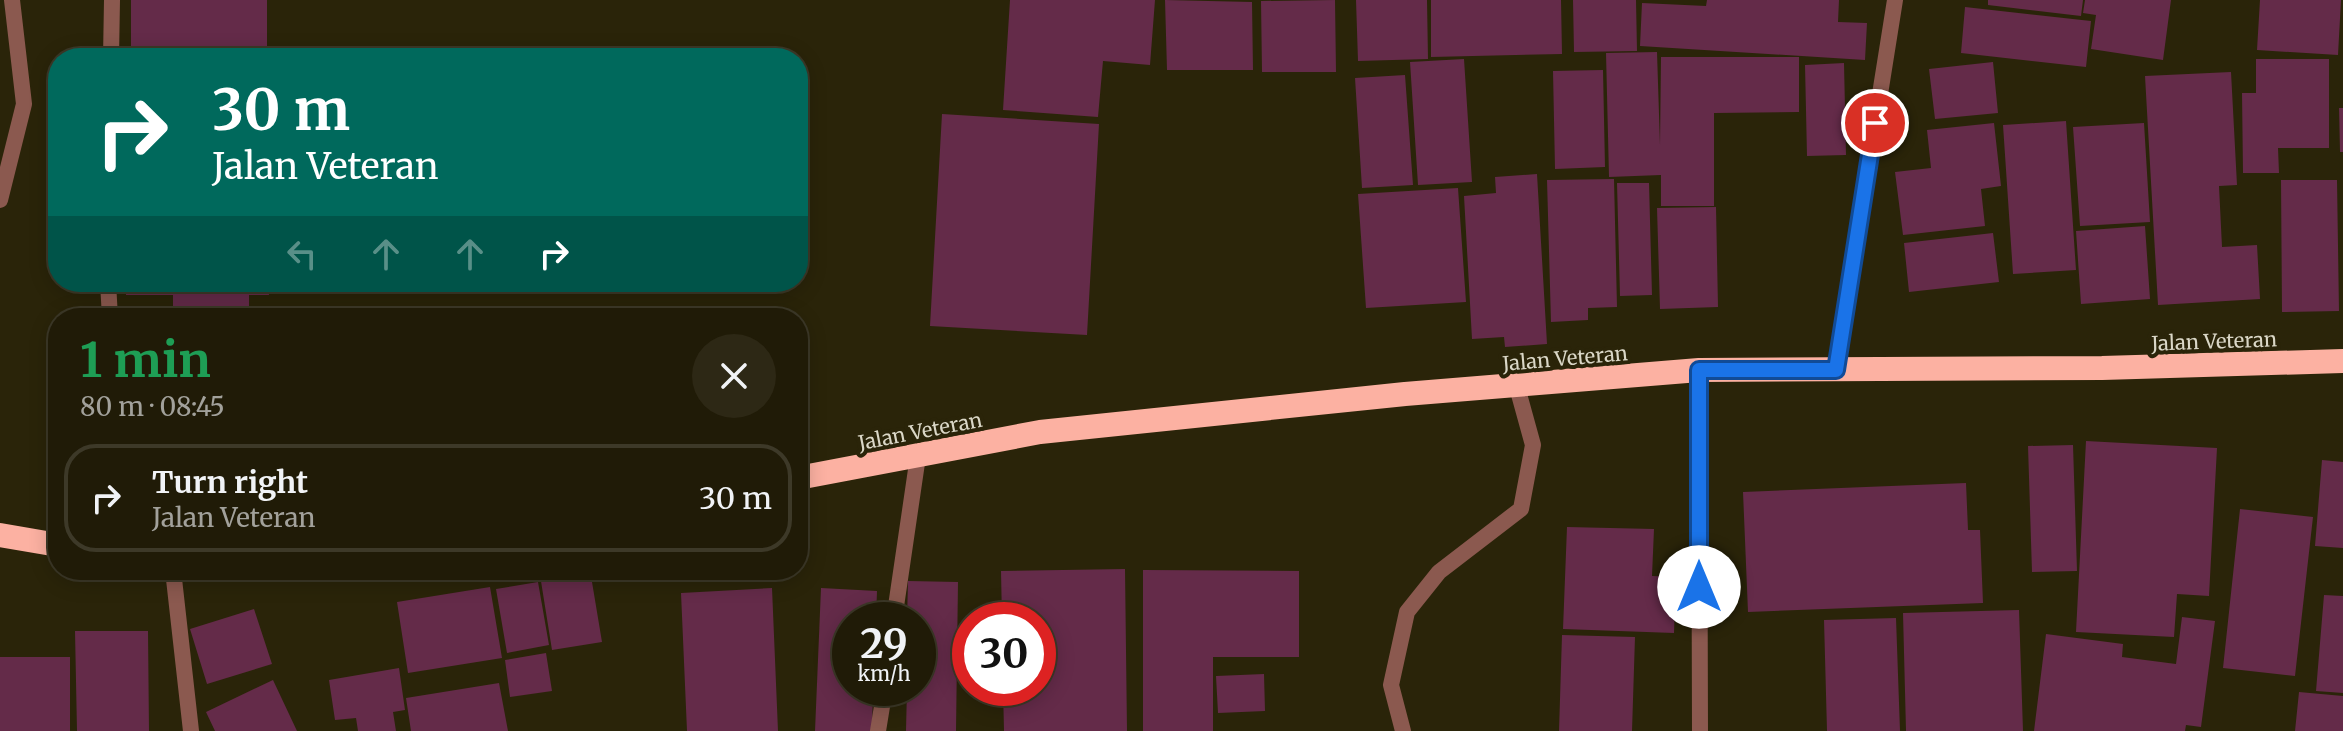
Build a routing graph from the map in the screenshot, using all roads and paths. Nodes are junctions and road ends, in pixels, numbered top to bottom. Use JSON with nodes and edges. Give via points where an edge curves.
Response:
{"nodes":[{"id":1,"x":12,"y":0,"type":"edge"},
{"id":2,"x":112,"y":0,"type":"edge"},
{"id":3,"x":1895,"y":0,"type":"edge"},
{"id":4,"x":111,"y":48,"type":"edge"},
{"id":5,"x":0,"y":200,"type":"edge"},
{"id":6,"x":2343,"y":361,"type":"edge"},
{"id":7,"x":1699,"y":370,"type":"junction"},
{"id":8,"x":1836,"y":370,"type":"junction"},
{"id":9,"x":1517,"y":387,"type":"junction"},
{"id":10,"x":918,"y":456,"type":"junction"},
{"id":11,"x":808,"y":476,"type":"edge"},
{"id":12,"x":0,"y":535,"type":"edge"},
{"id":13,"x":48,"y":543,"type":"edge"},
{"id":14,"x":174,"y":580,"type":"edge"},
{"id":15,"x":897,"y":602,"type":"edge"},
{"id":16,"x":882,"y":706,"type":"edge"},
{"id":17,"x":191,"y":731,"type":"edge"},
{"id":18,"x":878,"y":731,"type":"edge"},
{"id":19,"x":1403,"y":731,"type":"edge"},
{"id":20,"x":1700,"y":731,"type":"edge"}],
"edges":[{"from":1,"to":5,"type":"street","via":[[24,104]]},
{"from":2,"to":4,"type":"street"},
{"from":3,"to":8,"type":"street"},
{"from":6,"to":8,"type":"highway","name":"Jalan Veteran"},
{"from":7,"to":8,"type":"highway","name":"Jalan Veteran"},
{"from":7,"to":9,"type":"highway","name":"Jalan Veteran"},
{"from":7,"to":20,"type":"street"},
{"from":9,"to":10,"type":"highway","name":"Jalan Veteran","via":[[1040,432]]},
{"from":9,"to":19,"type":"street","via":[[1533,445],[1521,509],[1439,572],[1407,612],[1391,685]]},
{"from":10,"to":11,"type":"highway","name":"Jalan Veteran"},
{"from":10,"to":15,"type":"street"},
{"from":12,"to":13,"type":"highway"},
{"from":14,"to":17,"type":"street"},
{"from":16,"to":18,"type":"street"}]}
